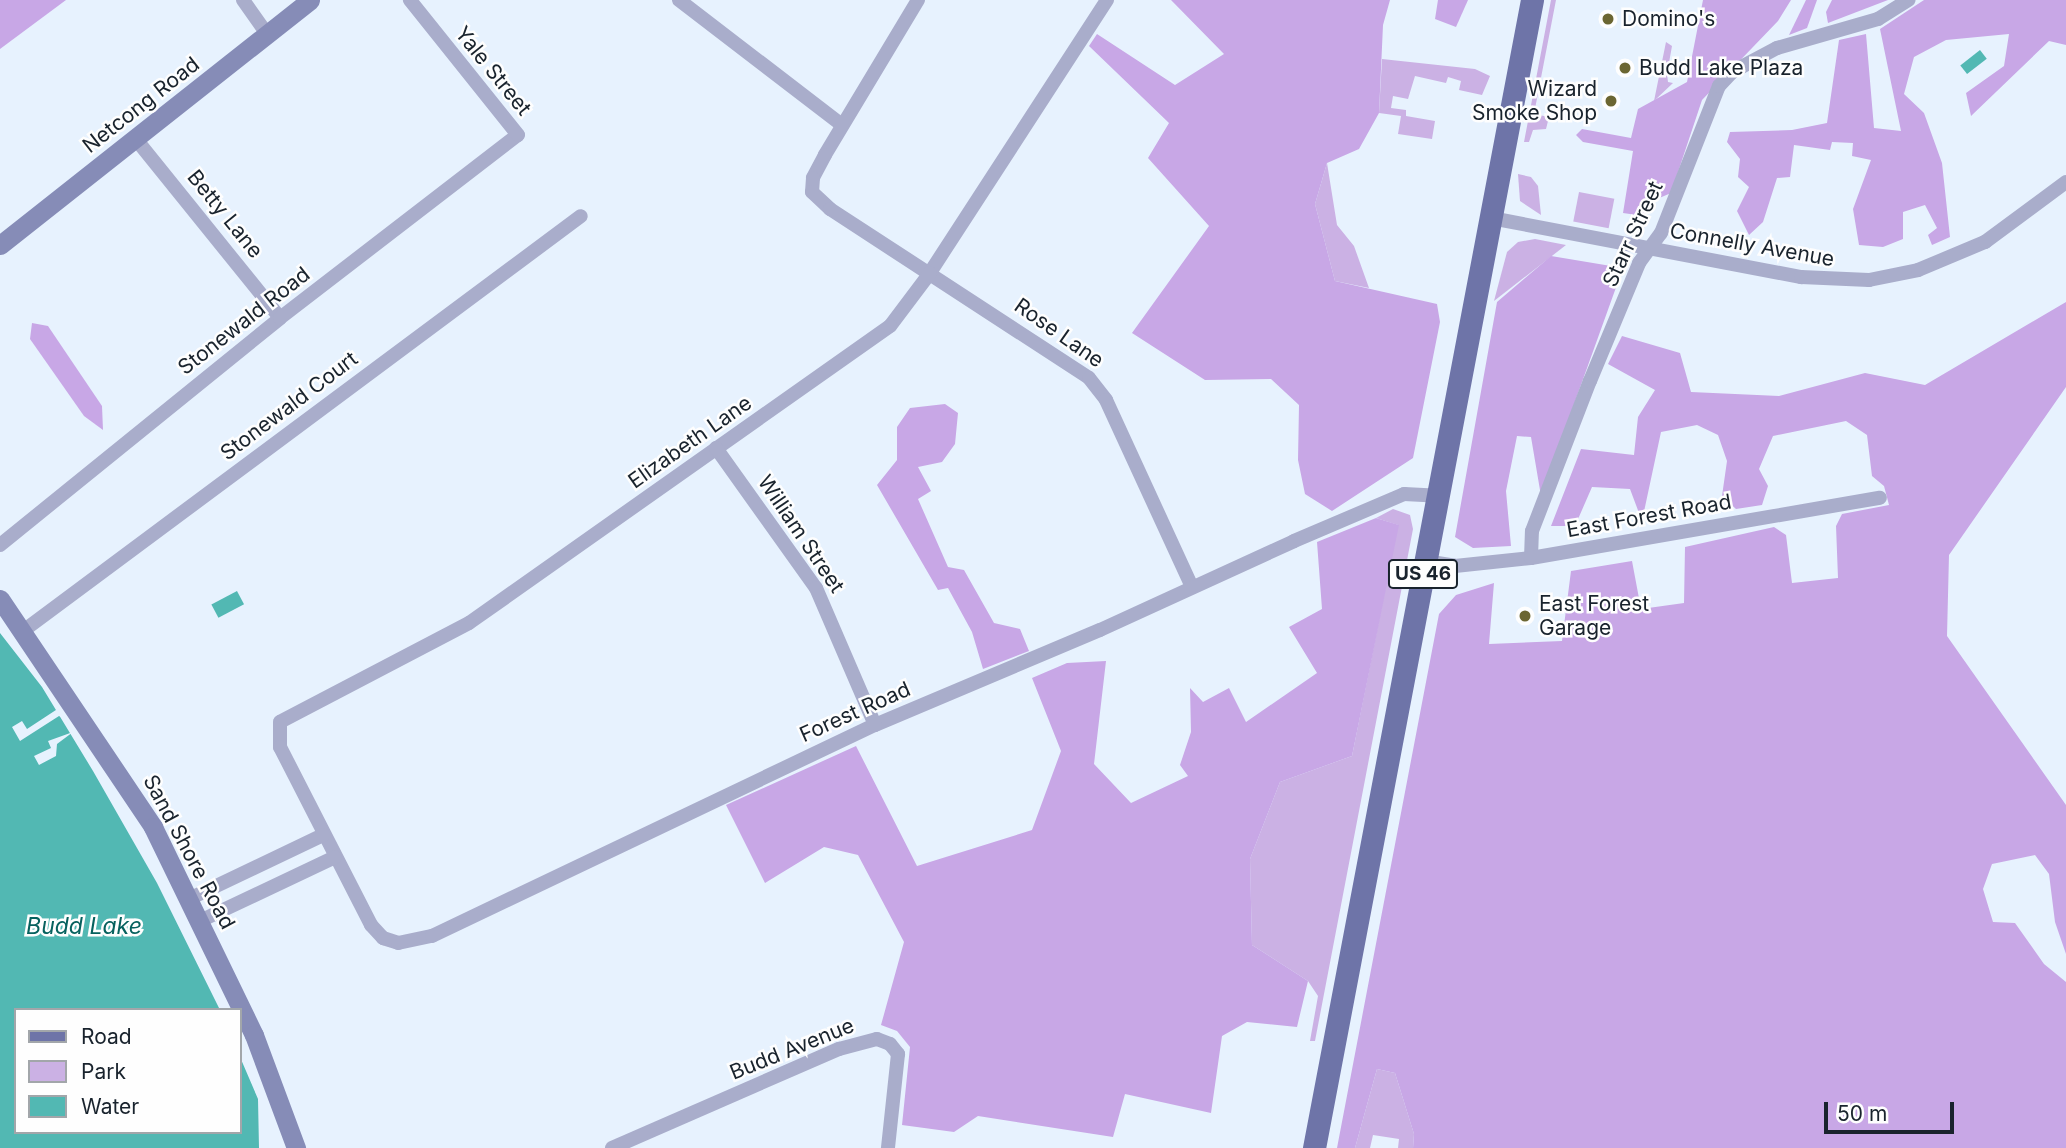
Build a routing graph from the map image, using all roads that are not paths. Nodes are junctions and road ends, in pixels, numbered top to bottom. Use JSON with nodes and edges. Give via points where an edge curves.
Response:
{"nodes":[{"id":1,"x":243,"y":0,"type":"edge"},
{"id":2,"x":310,"y":0,"type":"edge"},
{"id":3,"x":410,"y":0,"type":"edge"},
{"id":4,"x":679,"y":0,"type":"edge"},
{"id":5,"x":918,"y":0,"type":"edge"},
{"id":6,"x":1107,"y":0,"type":"edge"},
{"id":7,"x":1532,"y":0,"type":"edge"},
{"id":8,"x":1908,"y":0,"type":"edge"},
{"id":9,"x":267,"y":34,"type":"junction"},
{"id":10,"x":842,"y":125,"type":"junction"},
{"id":11,"x":518,"y":135,"type":"joint"},
{"id":12,"x":135,"y":138,"type":"junction"},
{"id":13,"x":2066,"y":182,"type":"edge"},
{"id":14,"x":581,"y":216,"type":"dead end"},
{"id":15,"x":1491,"y":218,"type":"junction"},
{"id":16,"x":0,"y":245,"type":"edge"},
{"id":17,"x":1650,"y":249,"type":"junction"},
{"id":18,"x":930,"y":273,"type":"junction"},
{"id":19,"x":281,"y":318,"type":"junction"},
{"id":20,"x":716,"y":448,"type":"junction"},
{"id":21,"x":1438,"y":496,"type":"junction"},
{"id":22,"x":1880,"y":498,"type":"dead end"},
{"id":23,"x":0,"y":545,"type":"edge"},
{"id":24,"x":1531,"y":558,"type":"junction"},
{"id":25,"x":1425,"y":561,"type":"junction"},
{"id":26,"x":1192,"y":587,"type":"junction"},
{"id":27,"x":0,"y":599,"type":"edge"},
{"id":28,"x":23,"y":631,"type":"junction"},
{"id":29,"x":874,"y":725,"type":"junction"},
{"id":30,"x":323,"y":835,"type":"junction"},
{"id":31,"x":335,"y":857,"type":"junction"},
{"id":32,"x":191,"y":898,"type":"junction"},
{"id":33,"x":202,"y":920,"type":"junction"},
{"id":34,"x":242,"y":1008,"type":"edge"},
{"id":35,"x":242,"y":1008,"type":"edge"},
{"id":36,"x":296,"y":1148,"type":"edge"},
{"id":37,"x":612,"y":1148,"type":"edge"},
{"id":38,"x":888,"y":1148,"type":"edge"},
{"id":39,"x":1314,"y":1148,"type":"edge"}],
"edges":[{"from":1,"to":9,"type":"street"},
{"from":2,"to":9,"type":"street","name":"Netcong Road"},
{"from":3,"to":11,"type":"street","name":"Yale Street"},
{"from":4,"to":10,"type":"street"},
{"from":5,"to":10,"type":"street"},
{"from":6,"to":18,"type":"street","name":"Elizabeth Lane"},
{"from":7,"to":15,"type":"main road","number":"US 46"},
{"from":8,"to":17,"type":"street","name":"Starr Street","via":[[1878,19],[1777,48],[1727,76],[1709,106],[1661,233]]},
{"from":9,"to":12,"type":"street","name":"Netcong Road"},
{"from":10,"to":18,"type":"street","name":"Rose Lane","via":[[813,178],[812,192],[830,209]]},
{"from":11,"to":19,"type":"street","name":"Stonewald Road"},
{"from":12,"to":16,"type":"street","name":"Netcong Road"},
{"from":12,"to":19,"type":"street","name":"Betty Lane"},
{"from":13,"to":17,"type":"street","name":"Connelly Avenue","via":[[1985,242],[1918,270],[1869,281],[1801,277]]},
{"from":14,"to":28,"type":"street","name":"Stonewald Court"},
{"from":15,"to":17,"type":"street","name":"Connelly Avenue"},
{"from":15,"to":21,"type":"main road","number":"US 46"},
{"from":17,"to":24,"type":"street","name":"Starr Street","via":[[1639,263],[1532,531]]},
{"from":18,"to":20,"type":"street","name":"Elizabeth Lane","via":[[890,326]]},
{"from":18,"to":26,"type":"street","name":"Rose Lane","via":[[1097,386]]},
{"from":19,"to":23,"type":"street","name":"Stonewald Road"},
{"from":20,"to":29,"type":"street","name":"William Street","via":[[816,588]]},
{"from":20,"to":30,"type":"street","name":"Elizabeth Lane","via":[[469,623],[283,719],[277,732],[280,747]]},
{"from":21,"to":25,"type":"main road","number":"US 46"},
{"from":21,"to":26,"type":"street","name":"Forest Road","via":[[1412,493],[1388,500]]},
{"from":22,"to":24,"type":"street","name":"East Forest Road"},
{"from":24,"to":25,"type":"street","name":"East Forest Road","via":[[1455,566]]},
{"from":25,"to":39,"type":"main road","number":"US 46"},
{"from":26,"to":29,"type":"street","name":"Forest Road"},
{"from":27,"to":28,"type":"street","name":"Sand Shore Road"},
{"from":28,"to":32,"type":"street","name":"Sand Shore Road","via":[[134,794]]},
{"from":29,"to":31,"type":"street","name":"Forest Road","via":[[420,940],[398,943],[379,935]]},
{"from":30,"to":31,"type":"street","name":"Elizabeth Lane"},
{"from":30,"to":32,"type":"street"},
{"from":31,"to":33,"type":"street"},
{"from":32,"to":33,"type":"street","name":"Sand Shore Road"},
{"from":33,"to":34,"type":"street","name":"Sand Shore Road"},
{"from":35,"to":36,"type":"street","name":"Sand Shore Road"},
{"from":37,"to":38,"type":"street","name":"Budd Avenue","via":[[839,1049],[877,1039],[893,1046],[898,1059]]}]}
